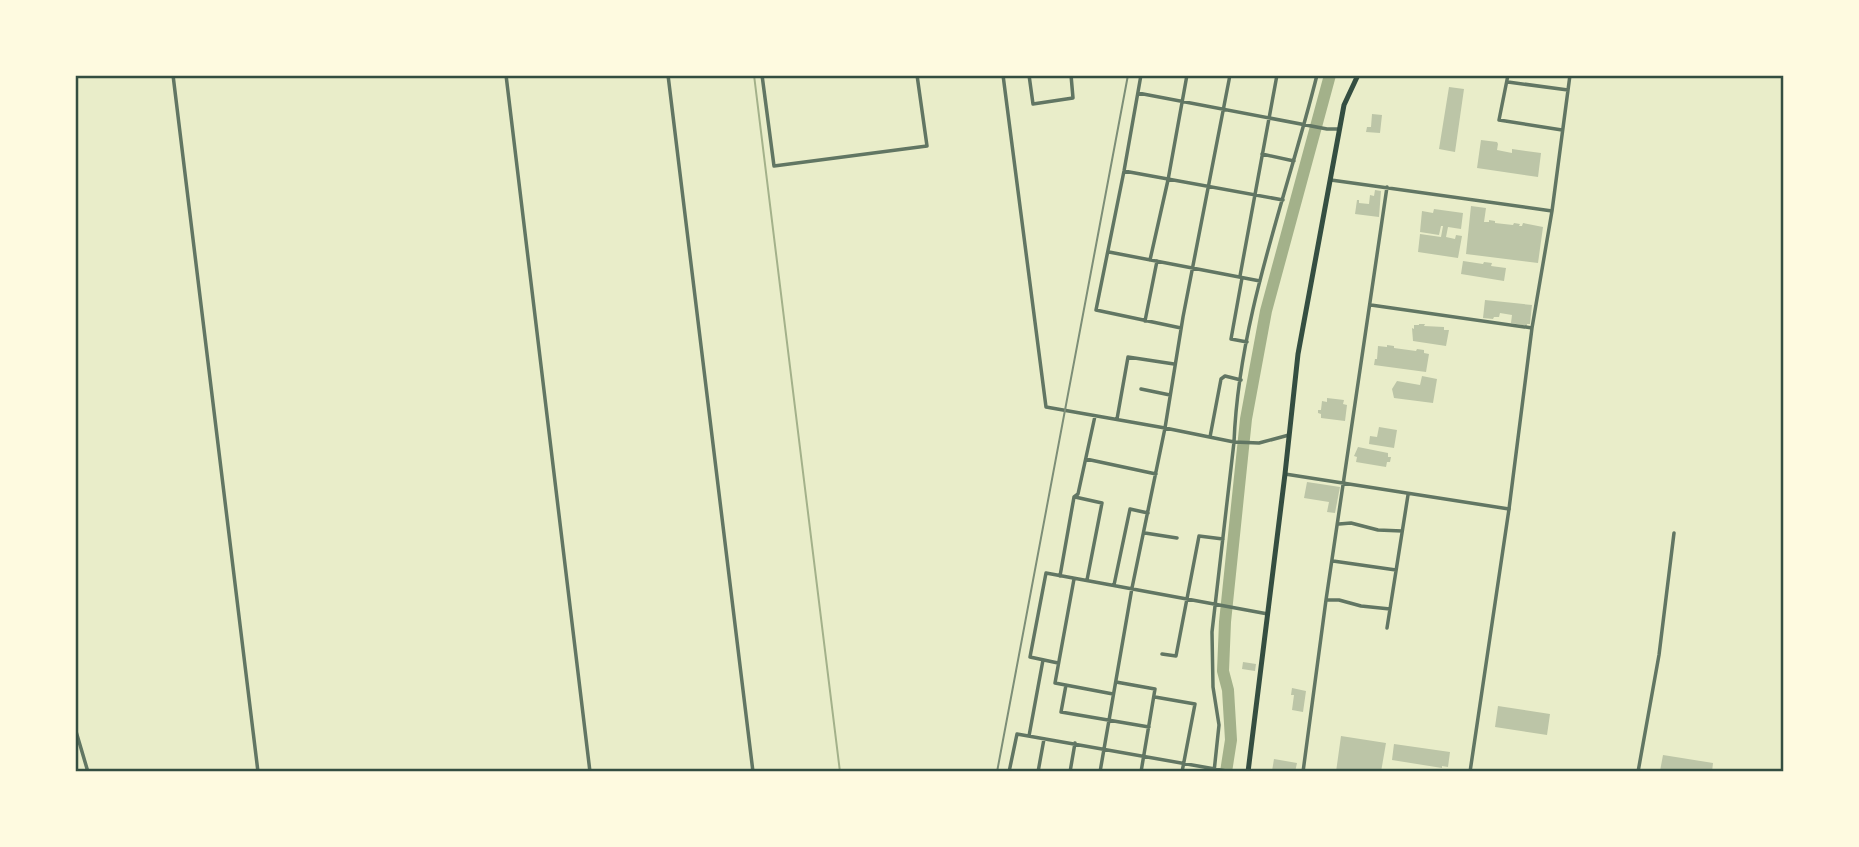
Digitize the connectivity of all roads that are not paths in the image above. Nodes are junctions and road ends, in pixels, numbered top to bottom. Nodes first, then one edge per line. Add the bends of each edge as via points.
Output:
1 (173, 75) edge
2 (506, 75) edge
3 (668, 75) edge
4 (762, 75) edge
5 (917, 75) edge
6 (1003, 75) edge
7 (1029, 75) edge
8 (1071, 75) edge
9 (1141, 75) edge
10 (1187, 75) edge
11 (1230, 75) edge
12 (1277, 75) edge
13 (1317, 75) edge
14 (1358, 75) edge
15 (1508, 75) edge
16 (1570, 75) edge
17 (1507, 82) junction
18 (1568, 90) junction
19 (1138, 93) junction
20 (1182, 101) junction
21 (1223, 109) junction
22 (1268, 118) junction
23 (1305, 125) junction
24 (1339, 129) junction
25 (1562, 130) junction
26 (1262, 154) junction
27 (1294, 161) junction
28 (1124, 171) junction
29 (1168, 180) junction
30 (1331, 180) junction
31 (1208, 187) junction
32 (1387, 187) junction
33 (1255, 196) junction
34 (1283, 200) junction
35 (1552, 211) junction
36 (1109, 252) junction
37 (1150, 260) junction
38 (1157, 261) junction
39 (1193, 268) junction
40 (1241, 277) junction
41 (1260, 281) junction
42 (1371, 305) junction
43 (1145, 321) junction
44 (1181, 328) junction
45 (1532, 328) junction
46 (1247, 342) junction
47 (1174, 365) junction
48 (1241, 380) junction
49 (1141, 389) dead end
50 (1170, 396) junction
51 (1095, 416) junction
52 (1117, 419) junction
53 (1165, 428) junction
54 (1289, 435) junction
55 (1210, 437) junction
56 (1234, 442) junction
57 (1085, 459) junction
58 (1156, 474) junction
59 (1285, 474) junction
60 (1344, 484) junction
61 (1408, 495) junction
62 (1074, 497) junction
63 (1509, 509) junction
64 (1148, 513) junction
65 (1338, 524) junction
66 (1402, 531) junction
67 (1144, 533) junction
68 (1674, 533) dead end
69 (1177, 538) dead end
70 (1223, 539) junction
71 (1332, 561) junction
72 (1396, 570) junction
73 (1060, 576) junction
74 (1074, 578) junction
75 (1087, 580) junction
76 (1115, 585) junction
77 (1132, 588) junction
78 (1187, 598) junction
79 (1326, 600) junction
80 (1216, 603) junction
81 (1390, 609) junction
82 (1268, 614) junction
83 (1387, 628) dead end
84 (1163, 654) dead end
85 (1043, 660) junction
86 (1058, 663) junction
87 (1115, 682) junction
88 (1066, 685) junction
89 (1113, 694) junction
90 (1154, 697) junction
91 (1108, 719) junction
92 (1149, 727) junction
93 (75, 728) edge
94 (1029, 736) junction
95 (1044, 739) junction
96 (1076, 743) junction
97 (1103, 749) junction
98 (1143, 757) junction
99 (1183, 764) junction
100 (1214, 771) edge
101 (88, 772) edge
102 (258, 772) edge
103 (590, 772) edge
104 (753, 772) edge
105 (1009, 772) edge
106 (1038, 772) edge
107 (1070, 772) edge
108 (1100, 772) edge
109 (1141, 772) edge
110 (1182, 772) edge
111 (1232, 772) edge
112 (1248, 772) edge
113 (1303, 772) edge
114 (1470, 772) edge
115 (1636, 772) edge

1 - 102 street
2 - 103 street
3 - 104 street
4 - 5 street via 774,166 927,146
6 - 51 street via 1046,407
7 - 8 street via 1033,104 1073,98
9 - 19 street
10 - 20 street
11 - 21 street
12 - 22 street
13 - 23 street
14 - 24 main road
15 - 17 street
16 - 18 street
17 - 18 street
17 - 25 street via 1499,120
18 - 25 street
19 - 20 street
19 - 28 street
20 - 21 street
20 - 29 street
21 - 22 street
21 - 31 street
22 - 23 street
22 - 26 street
23 - 24 street
23 - 27 street
24 - 30 main road
25 - 35 street
26 - 27 street
26 - 33 street
27 - 34 street
28 - 29 street
28 - 36 street
29 - 31 street
29 - 37 street
30 - 32 street
30 - 54 main road via 1298,354
31 - 33 street
31 - 39 street
32 - 35 street
32 - 42 street
33 - 34 street
33 - 40 street
34 - 41 street
35 - 45 street
36 - 37 street
36 - 43 street via 1096,310
37 - 38 street
38 - 39 street
38 - 43 street
39 - 40 street
39 - 44 street
40 - 41 street
40 - 46 street via 1231,339
41 - 46 street
42 - 45 street
42 - 60 street
43 - 44 street
44 - 47 street
45 - 63 street
46 - 48 street
47 - 50 street
47 - 52 street via 1128,357
48 - 55 street via 1221,379
48 - 56 street
49 - 50 street
50 - 53 street
51 - 52 street
51 - 57 street
52 - 53 street
53 - 55 street
53 - 58 street
54 - 56 street via 1259,443
54 - 59 main road
55 - 56 street
56 - 70 street
57 - 58 street
57 - 62 street
58 - 64 street
59 - 60 street
59 - 82 main road
60 - 61 street
60 - 65 street
61 - 63 street
61 - 66 street
62 - 73 street
62 - 75 street via 1102,503
63 - 114 street
64 - 67 street
64 - 76 street via 1130,509
65 - 66 street
65 - 71 street
66 - 72 street
67 - 69 street
67 - 77 street
68 - 115 street via 1659,655
70 - 78 street via 1199,536
70 - 80 street
71 - 72 street
71 - 79 street
72 - 81 street
73 - 74 street
73 - 85 street via 1046,573 1030,657
74 - 75 street
74 - 86 street
75 - 76 street
76 - 77 street
77 - 78 street
77 - 87 street
78 - 80 street
78 - 84 street via 1176,656
79 - 81 street
79 - 113 street
80 - 82 street
80 - 100 street via 1211,661 1219,725
81 - 83 street
82 - 112 main road
85 - 86 street
85 - 94 street
86 - 88 street via 1055,683
87 - 89 street
87 - 90 street via 1155,689
88 - 89 street
88 - 91 street via 1061,712
89 - 91 street
90 - 92 street
90 - 99 street via 1195,704
91 - 92 street
91 - 97 street
92 - 98 street
93 - 101 street
94 - 95 street
94 - 105 street via 1017,734
95 - 96 street
95 - 106 street
96 - 97 street
96 - 107 street
97 - 98 street
97 - 108 street
98 - 99 street
98 - 109 street
99 - 100 street
99 - 110 street
100 - 111 street

